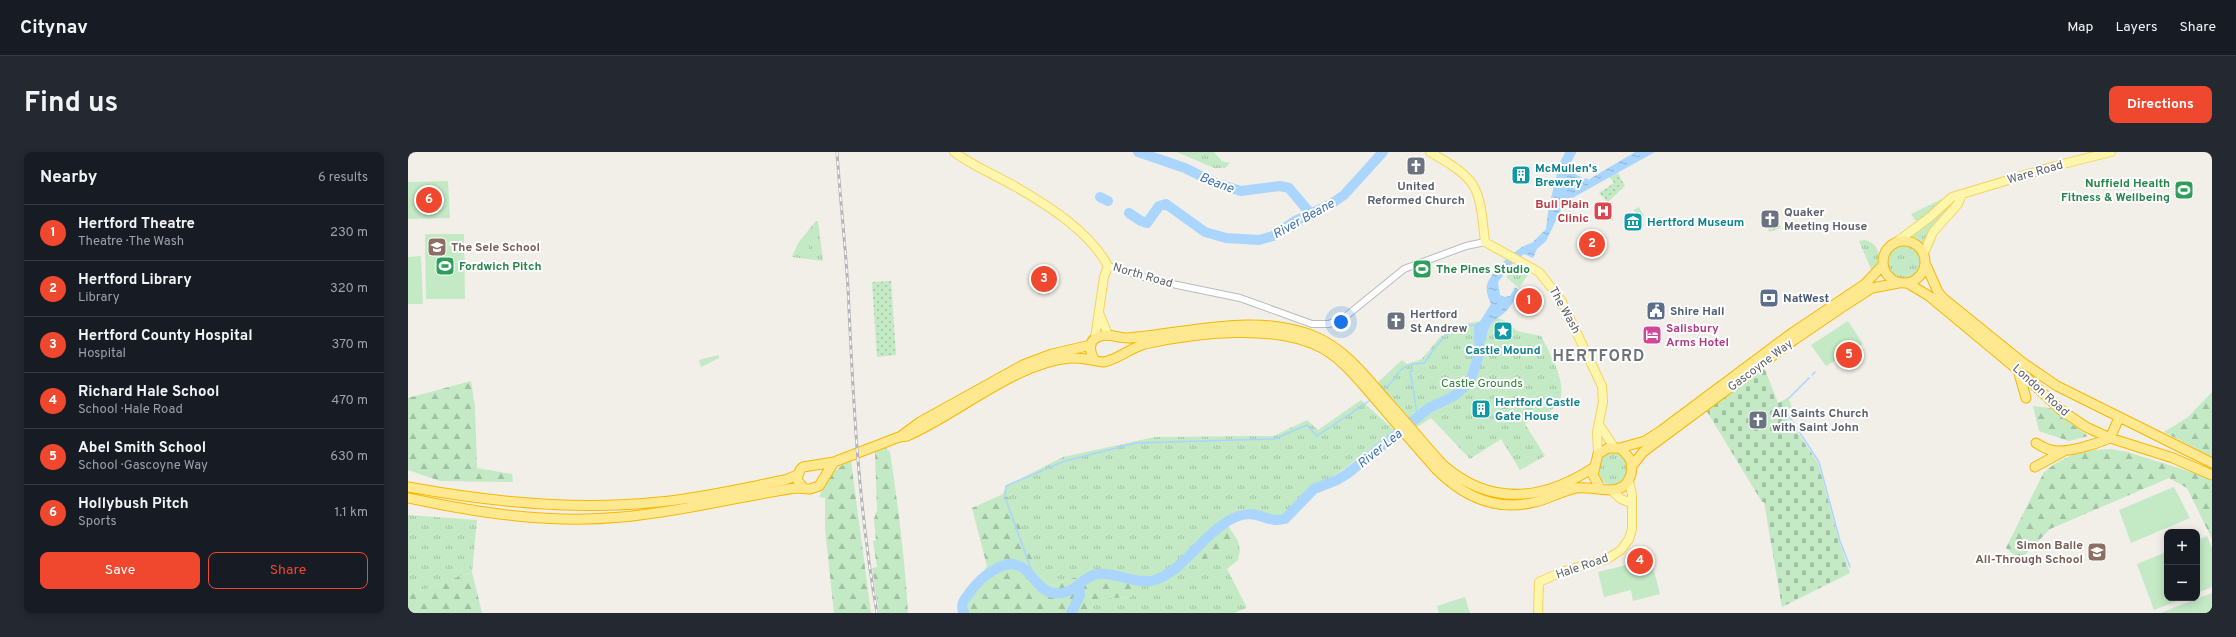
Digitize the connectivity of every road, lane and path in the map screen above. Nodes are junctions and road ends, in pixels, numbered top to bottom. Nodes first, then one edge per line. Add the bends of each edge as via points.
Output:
1 (954, 152) edge
2 (1430, 152) edge
3 (2111, 152) edge
4 (1961, 196) junction
5 (1898, 241) junction
6 (1485, 242) junction
7 (1924, 253) junction
8 (1883, 265) junction
9 (1926, 265) junction
10 (1108, 266) junction
11 (1899, 283) junction
12 (1909, 284) junction
13 (1100, 315) junction
14 (1112, 336) junction
15 (1093, 341) junction
16 (1115, 358) junction
17 (1094, 359) junction
18 (2018, 370) junction
19 (2026, 398) dead end
20 (2119, 418) junction
21 (1398, 419) junction
22 (1600, 426) junction
23 (1407, 430) junction
24 (899, 437) junction
25 (2110, 438) junction
26 (2036, 443) dead end
27 (1617, 447) junction
28 (2064, 451) junction
29 (1598, 454) junction
30 (834, 462) junction
31 (2212, 463) edge
32 (814, 466) junction
33 (1632, 466) junction
34 (2035, 467) dead end
35 (1593, 468) junction
36 (2212, 475) edge
37 (797, 476) junction
38 (822, 479) junction
39 (1629, 481) junction
40 (408, 487) edge
41 (803, 488) junction
42 (1600, 488) junction
43 (1612, 491) junction
44 (408, 498) edge
45 (1631, 503) junction
46 (1538, 613) edge

1 - 10 main road, North Road via 1017,188 1062,218 1095,246
2 - 6 main road via 1466,176 1475,187 1479,196
3 - 4 main road, Ware Road via 2017,177
4 - 5 main road, Ware Road via 1952,197 1930,218
4 - 7 main road via 1958,204 1933,232
5 - 7 highway via 1912,242
5 - 8 highway via 1886,251
6 - 10 street, North Road via 1466,246 1404,269 1341,320 1317,324 1240,298 1153,280
6 - 22 main road, The Wash via 1535,269 1544,276 1561,300 1602,386
7 - 9 highway
8 - 11 highway via 1885,273
8 - 27 highway, Gascoyne Way via 1865,284 1792,333 1662,430 1645,441
9 - 12 highway via 1920,277
9 - 20 highway, London Road via 1943,298 2012,355 2057,386
10 - 13 main road via 1104,277
11 - 12 highway
11 - 33 highway, Gascoyne Way via 1872,288 1822,321 1643,452
12 - 18 highway, London Road via 1929,296
13 - 14 main road
13 - 15 main road
14 - 15 highway
14 - 16 highway via 1118,348
14 - 21 highway via 1224,326 1272,327 1307,334 1327,342 1347,357
15 - 17 highway via 1090,351
15 - 24 highway via 1023,365 920,422
16 - 17 highway via 1104,362
16 - 21 highway via 1144,344 1196,336 1239,334 1293,337 1322,348 1341,362
17 - 24 highway via 1068,358 1022,373 918,432
18 - 19 highway
18 - 25 highway, London Road via 2061,410 2086,427
20 - 25 highway
20 - 31 highway, London Road
21 - 23 highway
22 - 27 main road
22 - 29 main road, The Wash
23 - 35 highway via 1453,474 1476,488 1494,493 1516,495 1541,490
23 - 42 highway via 1448,481 1463,492 1485,502 1522,505 1572,489
24 - 30 highway
25 - 28 highway
25 - 36 highway, London Road via 2173,458
26 - 28 highway via 2050,450
27 - 29 highway
27 - 33 highway via 1628,455
28 - 34 highway
29 - 35 highway
30 - 32 highway
30 - 38 highway
32 - 37 highway via 803,467
32 - 38 highway
33 - 39 highway
35 - 42 highway via 1594,480
37 - 40 highway via 681,499 622,504 564,505 522,502 460,496
37 - 41 highway via 798,483
38 - 41 highway via 816,488
39 - 43 highway via 1620,489
39 - 45 main road, Hale Road
41 - 44 highway via 659,513 583,519 487,513
42 - 43 highway
43 - 45 main road
45 - 46 main road, Hale Road via 1632,529 1621,550 1607,559 1539,582

